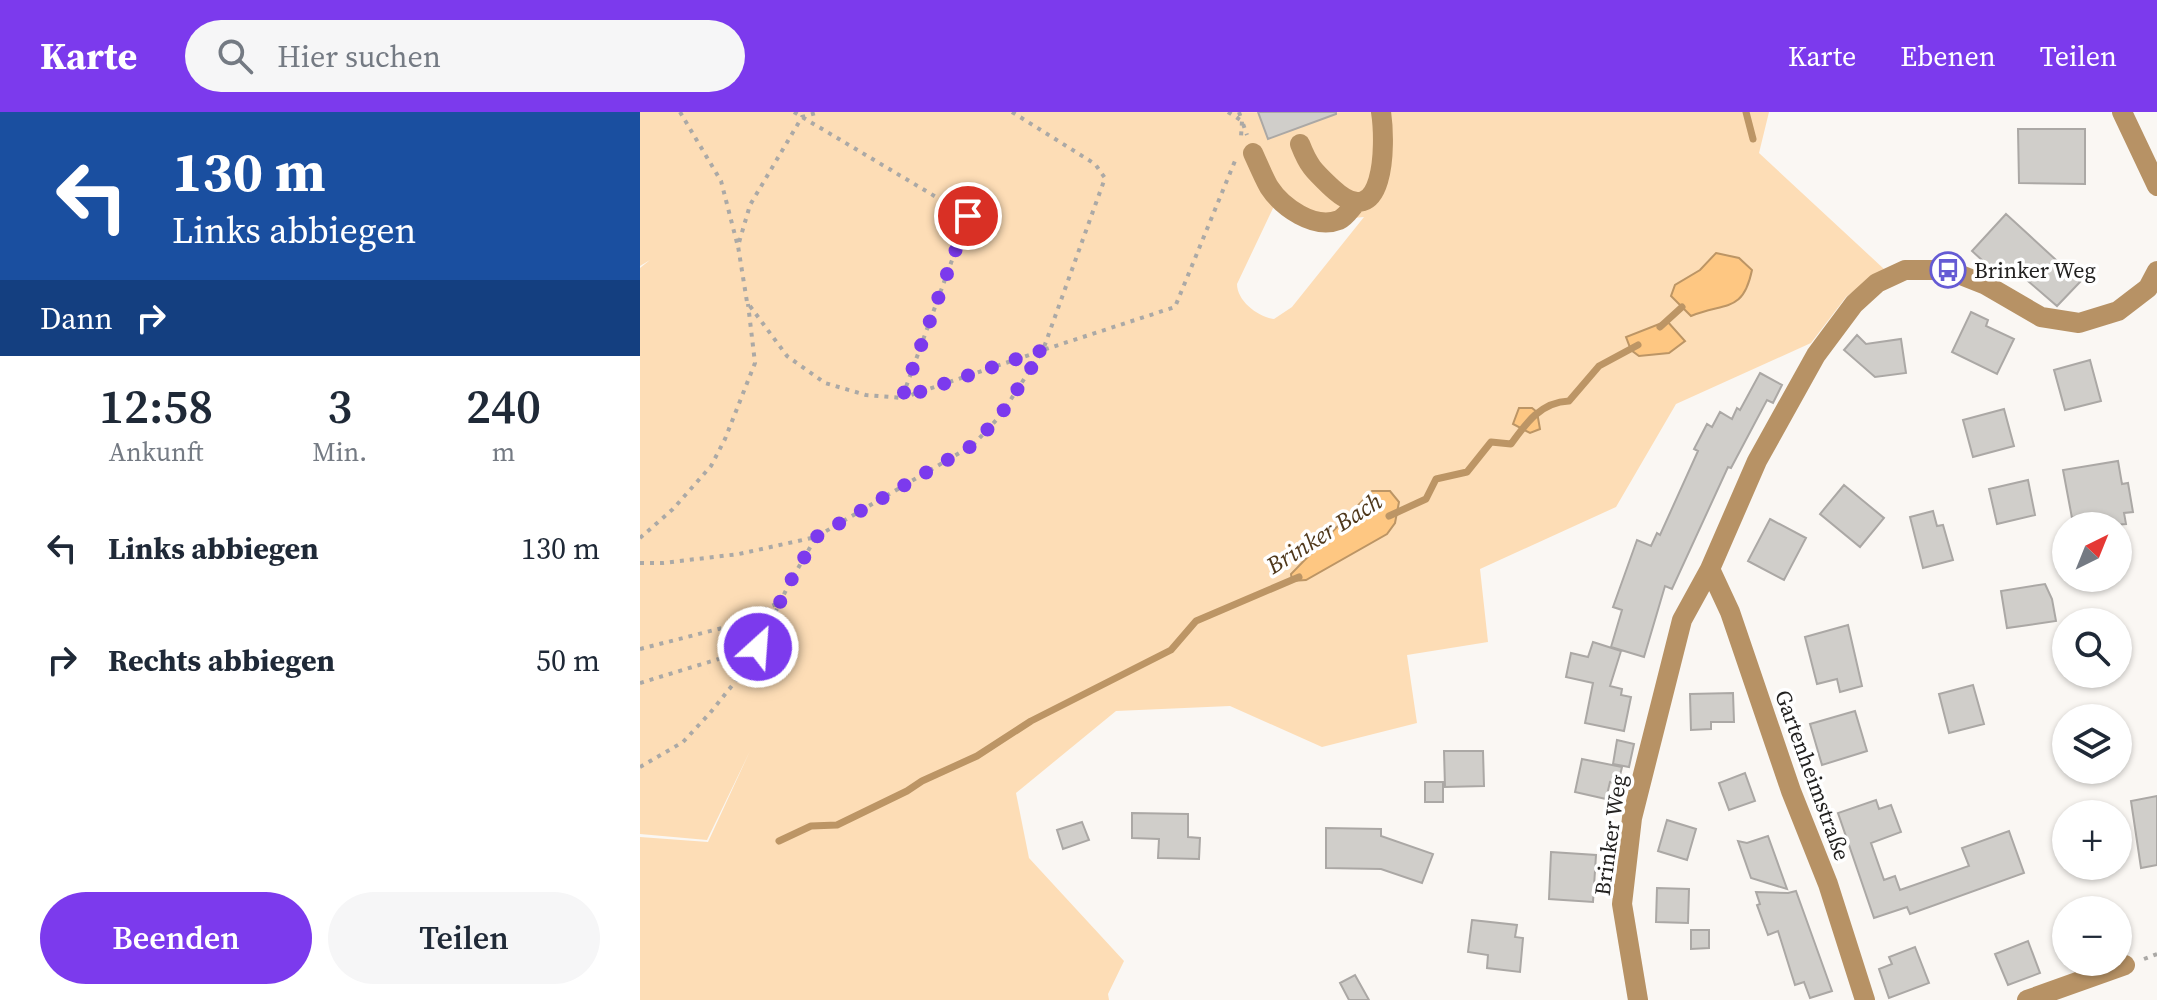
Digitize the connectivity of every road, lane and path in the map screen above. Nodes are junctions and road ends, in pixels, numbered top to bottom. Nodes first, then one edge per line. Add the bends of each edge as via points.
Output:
1 (680, 112) edge
2 (794, 112) edge
3 (819, 112) edge
4 (1012, 112) edge
5 (1228, 112) edge
6 (1239, 112) edge
7 (1381, 112) edge
8 (2122, 112) edge
9 (802, 117) junction
10 (1242, 121) junction
11 (1300, 144) dead end
12 (1253, 153) joint
13 (2157, 186) edge
14 (1357, 202) junction
15 (738, 246) junction
16 (2157, 271) edge
17 (747, 302) junction
18 (1043, 350) junction
19 (902, 398) junction
20 (816, 537) junction
21 (640, 538) edge
22 (640, 563) edge
23 (1710, 569) junction
24 (780, 602) junction
25 (758, 647) junction
26 (640, 649) edge
27 (640, 683) edge
28 (640, 767) edge
29 (2094, 976) edge
30 (1638, 1000) edge
31 (1865, 1000) edge
32 (2027, 1000) edge

1 - 15 path via 721,181
2 - 9 path
3 - 9 path
4 - 18 path via 1095,164 1105,178
5 - 10 path
6 - 10 path
7 - 14 street via 1380,178 1366,199
8 - 13 street
9 - 15 path via 750,205
9 - 19 path via 968,216
10 - 12 path
10 - 18 path via 1241,147 1175,307
11 - 14 street via 1309,167 1346,200
12 - 14 street via 1269,187 1296,213 1329,222 1342,219
15 - 17 path
16 - 23 street, Brinker Weg via 2148,288 2118,311 2079,323 2041,317 1948,270 1905,270 1877,283 1816,355 1757,461
17 - 19 path via 787,356 825,383
17 - 21 path via 755,363 725,439 702,477
18 - 19 path
18 - 20 path via 1000,416 973,445
20 - 22 path via 739,554
20 - 24 path
23 - 30 street, Brinker Weg via 1682,620 1632,818 1622,904
23 - 31 street, Gartenheimstraße via 1828,884
24 - 25 path
24 - 26 path via 730,626
25 - 27 path
25 - 28 path via 683,742
29 - 32 street

